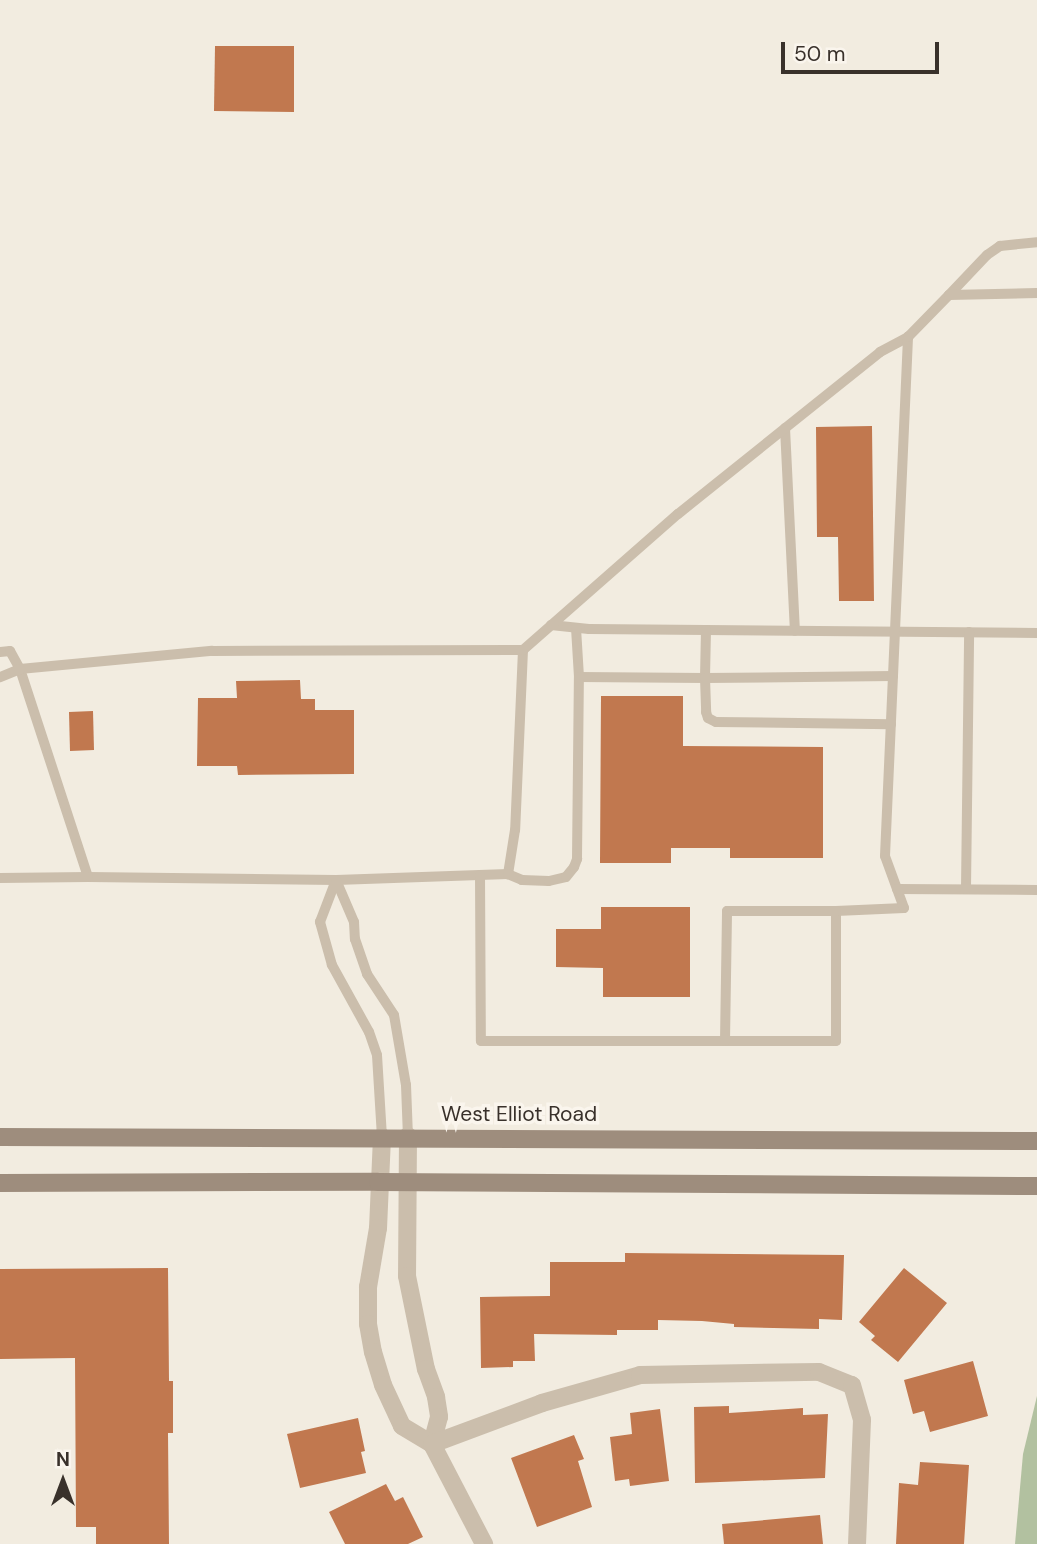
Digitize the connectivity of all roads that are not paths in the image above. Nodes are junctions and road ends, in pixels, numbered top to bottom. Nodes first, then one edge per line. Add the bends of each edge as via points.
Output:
1 (1037, 242) edge
2 (1037, 293) edge
3 (949, 295) junction
4 (908, 337) junction
5 (785, 428) junction
6 (551, 625) junction
7 (576, 628) junction
8 (706, 630) junction
9 (795, 631) junction
10 (895, 632) junction
11 (969, 632) junction
12 (1037, 633) edge
13 (523, 650) junction
14 (0, 652) edge
15 (20, 669) junction
16 (893, 676) junction
17 (0, 677) edge
18 (579, 677) junction
19 (705, 678) junction
20 (891, 724) junction
21 (508, 874) junction
22 (480, 875) junction
23 (88, 877) junction
24 (0, 878) edge
25 (336, 880) junction
26 (897, 889) junction
27 (966, 889) junction
28 (1037, 890) edge
29 (836, 911) junction
30 (725, 1041) junction
31 (408, 1136) junction
32 (0, 1137) edge
33 (382, 1137) junction
34 (1037, 1141) edge
35 (378, 1182) junction
36 (406, 1182) junction
37 (0, 1183) edge
38 (1037, 1186) edge
39 (432, 1444) junction
40 (484, 1544) edge
41 (857, 1544) edge

1 - 3 lane via 1000,246
2 - 3 lane
3 - 4 lane
4 - 5 lane via 880,352
4 - 10 lane
5 - 6 lane
5 - 9 lane
6 - 7 lane
6 - 13 lane
7 - 8 lane
7 - 18 lane
8 - 9 lane
8 - 19 lane
9 - 10 lane
10 - 11 lane
10 - 16 lane
11 - 12 lane
11 - 27 lane
13 - 15 lane via 212,651
13 - 21 lane via 515,830
14 - 15 lane via 10,651
15 - 17 lane
15 - 23 lane
16 - 19 lane
16 - 20 lane
18 - 19 lane
18 - 21 lane via 577,859 566,877 549,881 522,880
19 - 20 lane via 706,712 716,722
20 - 26 lane via 885,856
21 - 22 lane
22 - 25 lane
22 - 30 lane via 481,1041
23 - 24 lane
23 - 25 lane
25 - 31 lane via 354,922 367,974 394,1014
25 - 33 lane via 320,922 332,965 377,1055
26 - 27 lane
26 - 29 lane via 904,908
27 - 28 lane
29 - 30 lane via 727,911
29 - 30 lane via 836,1041
31 - 33 main road, West Elliot Road
31 - 34 main road, West Elliot Road
31 - 36 street
32 - 33 main road, West Elliot Road
33 - 35 street
35 - 36 main road
35 - 37 main road
35 - 39 street via 378,1228 368,1287 373,1352 402,1426
36 - 38 main road
36 - 39 street via 411,1309 439,1417
39 - 40 street
39 - 41 street via 542,1403 640,1375 819,1373 852,1385 862,1420

